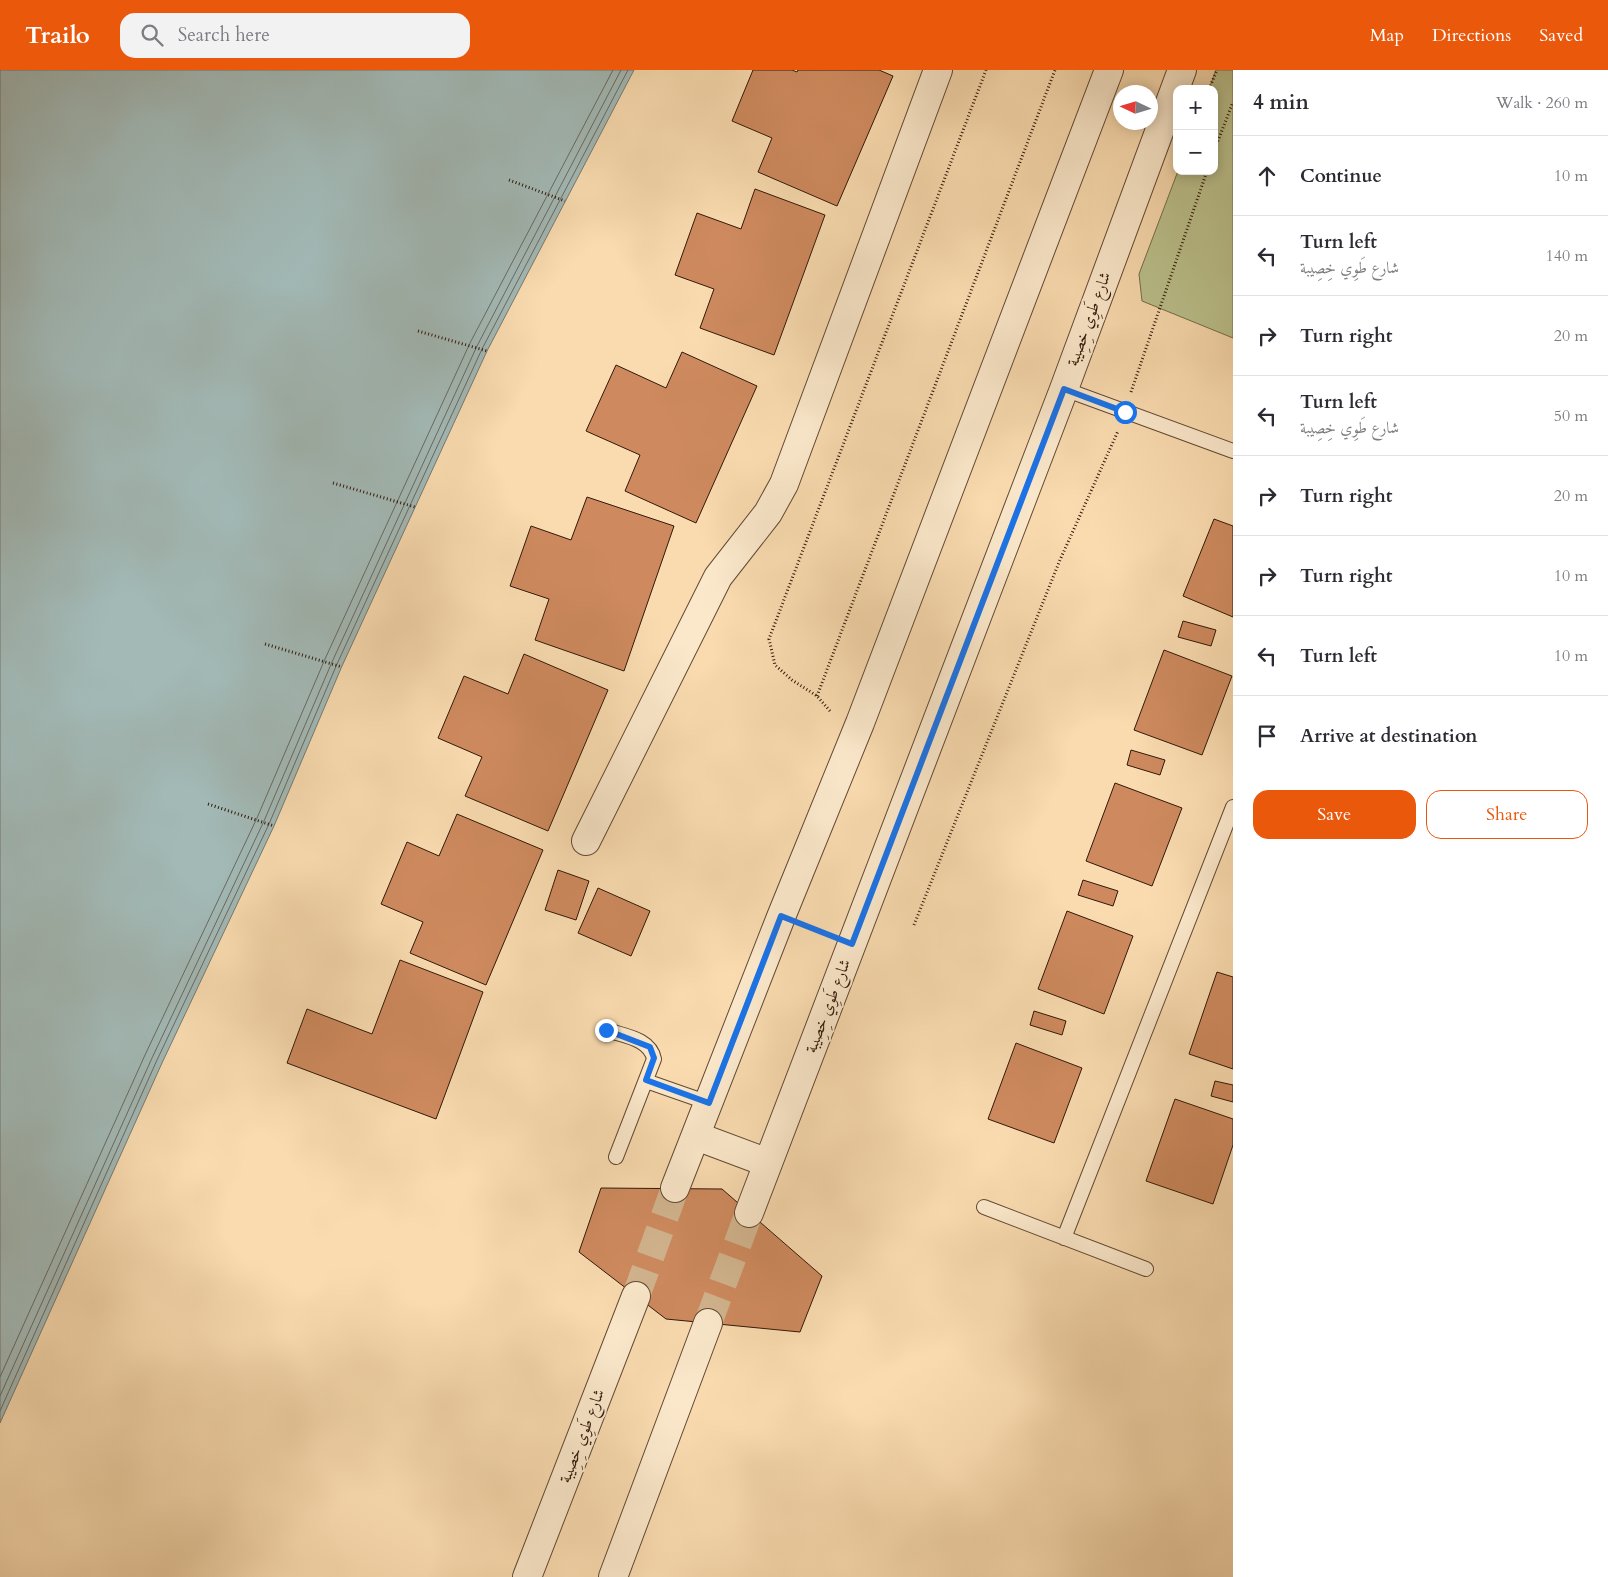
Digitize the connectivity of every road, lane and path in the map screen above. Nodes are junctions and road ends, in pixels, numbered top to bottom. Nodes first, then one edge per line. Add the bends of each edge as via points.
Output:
1 (938, 70) edge
2 (986, 70) edge
3 (1055, 70) edge
4 (1109, 70) edge
5 (1182, 70) edge
6 (1217, 70) edge
7 (1211, 85) edge
8 (1233, 102) edge
9 (1218, 141) edge
10 (1206, 175) edge
11 (509, 180) dead end
12 (565, 201) dead end
13 (418, 331) dead end
14 (487, 351) dead end
15 (1064, 389) junction
16 (1131, 392) dead end
17 (1120, 428) dead end
18 (1233, 451) edge
19 (333, 483) dead end
20 (415, 507) dead end
21 (265, 644) dead end
22 (342, 666) dead end
23 (817, 696) junction
24 (830, 711) dead end
25 (208, 804) dead end
26 (1233, 807) edge
27 (274, 826) dead end
28 (586, 841) dead end
29 (781, 916) junction
30 (914, 925) dead end
31 (852, 944) junction
32 (606, 1030) dead end
33 (646, 1080) junction
34 (709, 1103) junction
35 (696, 1136) junction
36 (616, 1157) dead end
37 (768, 1163) junction
38 (676, 1188) tunnel mouth
39 (984, 1207) dead end
40 (749, 1213) tunnel mouth
41 (1064, 1238) junction
42 (1146, 1269) dead end
43 (636, 1296) tunnel mouth
44 (708, 1323) tunnel mouth
45 (527, 1577) edge
46 (613, 1577) edge

1 - 28 street via 784,484 768,513 718,577
2 - 23 path via 769,638 775,665
3 - 23 path
4 - 29 street via 864,714
5 - 15 street, شارع طَوِي خِصِيبة
6 - 7 path
8 - 9 path
10 - 16 path
11 - 12 path
13 - 14 path
15 - 18 lane
15 - 31 street, شارع طَوِي خِصِيبة
17 - 30 path via 1060,560
19 - 20 path
21 - 22 path
23 - 24 path
25 - 27 path
26 - 41 lane
29 - 31 path
29 - 34 street
31 - 37 street, شارع طَوِي خِصِيبة
32 - 33 lane via 650,1047 654,1058
33 - 34 lane
33 - 36 lane
34 - 35 street
35 - 37 street
35 - 38 street
37 - 40 street, شارع طَوِي خِصِيبة
39 - 41 lane
41 - 42 lane
43 - 45 street, شارع طَوِي خِصِيبة
44 - 46 street

